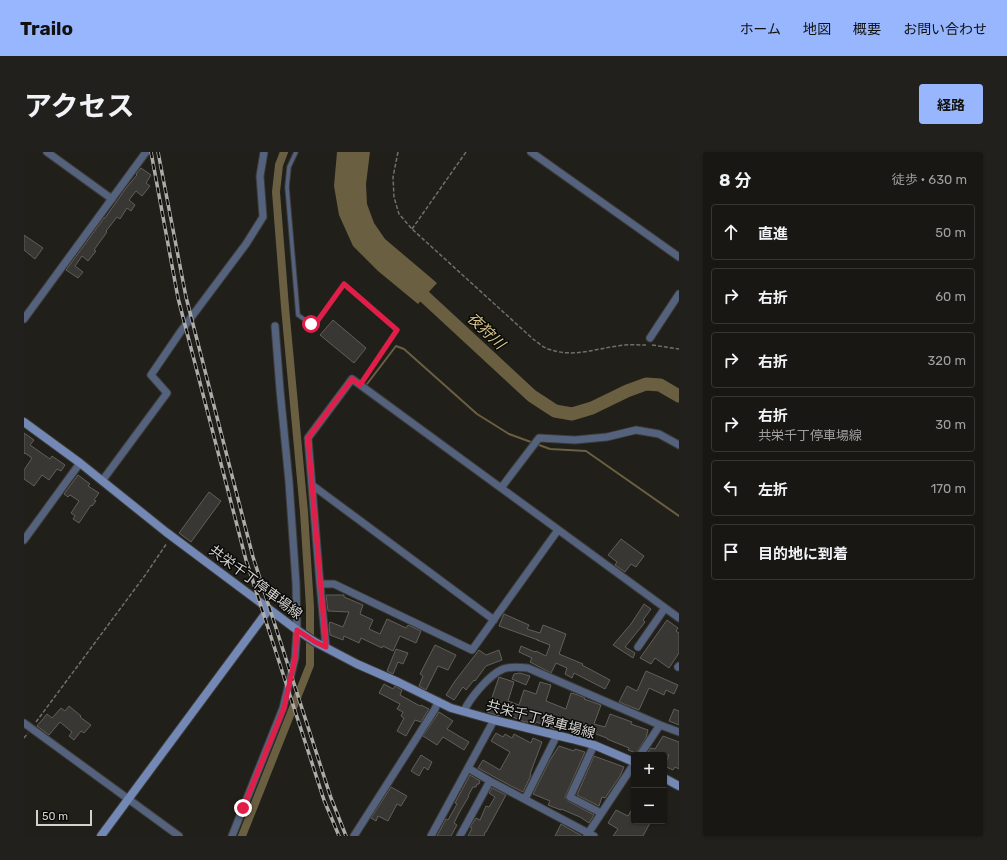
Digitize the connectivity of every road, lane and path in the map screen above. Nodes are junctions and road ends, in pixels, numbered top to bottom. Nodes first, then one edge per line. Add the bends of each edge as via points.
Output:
1 (47, 152) edge
2 (146, 152) edge
3 (264, 152) edge
4 (296, 152) edge
5 (398, 152) edge
6 (466, 152) edge
7 (532, 152) edge
8 (112, 199) junction
9 (412, 229) junction
10 (679, 257) edge
11 (679, 294) edge
12 (24, 319) edge
13 (274, 326) dead end
14 (650, 338) dead end
15 (679, 349) edge
16 (360, 385) junction
17 (24, 422) edge
18 (679, 445) edge
19 (80, 463) junction
20 (102, 481) junction
21 (312, 485) junction
22 (501, 488) junction
23 (558, 530) junction
24 (172, 536) junction
25 (24, 540) edge
26 (320, 584) junction
27 (269, 608) junction
28 (665, 608) junction
29 (679, 618) edge
30 (494, 620) junction
31 (297, 630) junction
32 (326, 647) junction
33 (638, 647) dead end
34 (438, 701) junction
35 (464, 711) junction
36 (494, 720) junction
37 (24, 722) edge
38 (660, 725) junction
39 (31, 728) junction
40 (679, 732) edge
41 (557, 735) junction
42 (594, 745) junction
43 (642, 752) edge
44 (631, 762) edge
45 (468, 768) junction
46 (631, 768) edge
47 (667, 780) edge
48 (490, 781) junction
49 (679, 786) edge
50 (129, 799) junction
51 (525, 799) junction
52 (601, 813) junction
53 (590, 835) edge
54 (101, 836) edge
55 (179, 836) edge
56 (232, 836) edge
57 (354, 836) edge
58 (431, 836) edge
59 (460, 836) edge

1 - 8 street
2 - 8 street
3 - 20 street via 260,176 263,217 151,376 167,393
4 - 16 lane via 289,167 287,187 298,315 311,324 316,323 344,284 397,330
5 - 9 path via 394,197 399,214
6 - 9 path
7 - 10 street
8 - 12 street
9 - 15 path via 532,339 547,348 575,354 619,345
11 - 14 street
13 - 31 street via 290,489
16 - 21 street via 352,379 308,438
16 - 22 street
17 - 19 main road, 共栄千丁停車場線
18 - 22 street via 660,434 636,430 607,437 575,440 539,438
19 - 20 main road, 共栄千丁停車場線
19 - 25 street
20 - 24 main road, 共栄千丁停車場線
21 - 26 street
21 - 30 street
22 - 23 street
23 - 28 street
23 - 30 street
24 - 27 main road, 共栄千丁停車場線
24 - 39 path
26 - 30 street via 334,584 472,650
26 - 32 street
27 - 31 main road, 共栄千丁停車場線
27 - 50 main road
28 - 29 street
28 - 33 street
31 - 32 main road, 共栄千丁停車場線
31 - 56 street via 295,658 284,708
32 - 34 main road, 共栄千丁停車場線
34 - 35 main road, 共栄千丁停車場線
34 - 57 street
35 - 36 main road, 共栄千丁停車場線
35 - 38 street via 481,686 493,675 516,666 528,668
36 - 41 main road, 共栄千丁停車場線
36 - 45 street
37 - 39 street
38 - 40 street
38 - 43 street
39 - 50 street
41 - 42 main road, 共栄千丁停車場線
41 - 51 street
42 - 44 main road, 共栄千丁停車場線
42 - 52 street via 570,797
45 - 48 street
45 - 58 street
46 - 52 street
47 - 49 main road
48 - 51 street
48 - 59 street
50 - 54 main road
50 - 55 street
51 - 53 street
52 - 53 street

